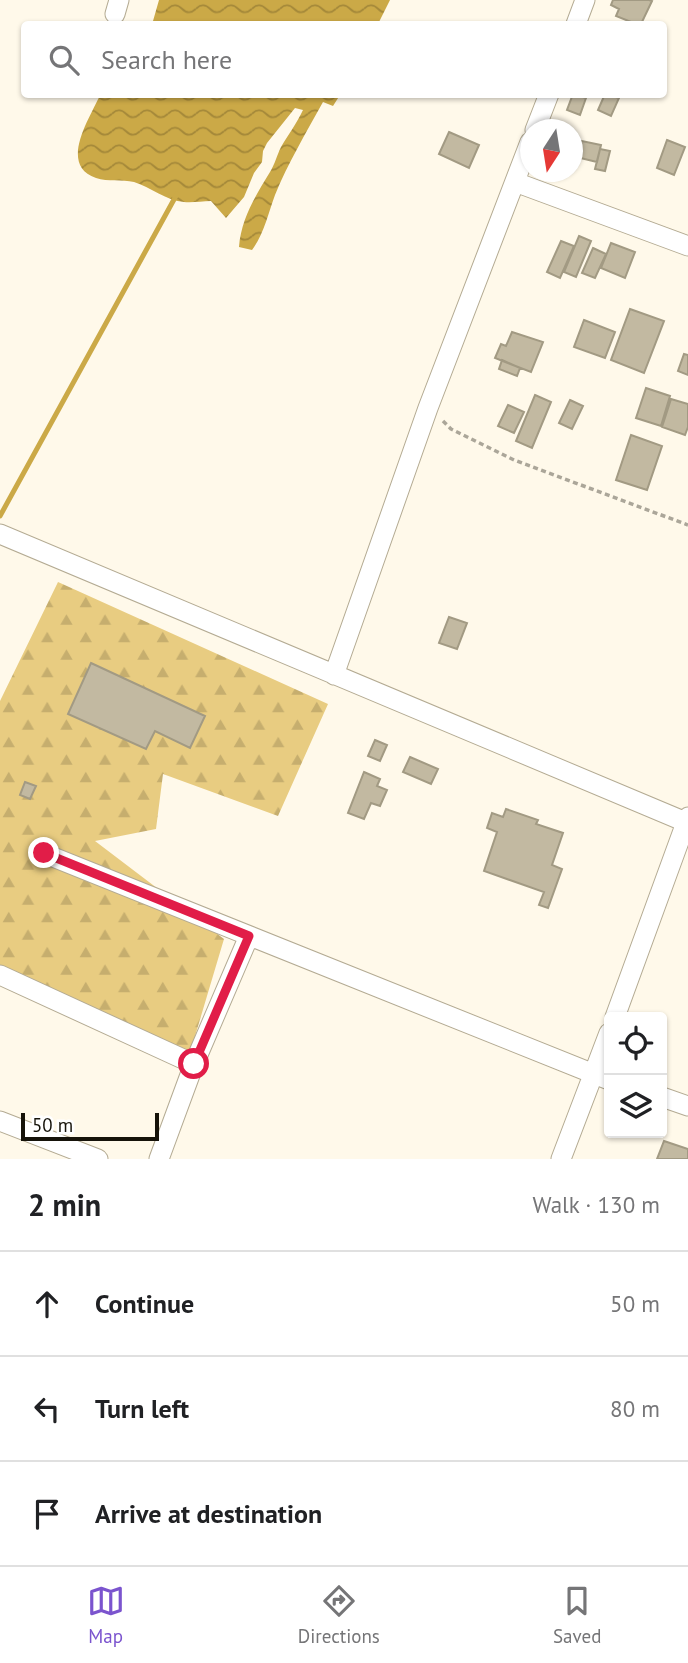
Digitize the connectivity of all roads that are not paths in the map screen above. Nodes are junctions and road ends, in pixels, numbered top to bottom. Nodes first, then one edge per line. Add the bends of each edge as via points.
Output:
1 (585, 0) edge
2 (577, 21) edge
3 (547, 98) edge
4 (539, 119) edge
5 (520, 169) edge
6 (515, 182) junction
7 (688, 246) edge
8 (0, 534) edge
9 (334, 675) junction
10 (687, 821) edge
11 (44, 853) dead end
12 (249, 936) junction
13 (0, 975) edge
14 (617, 1012) edge
15 (194, 1064) junction
16 (602, 1077) edge
17 (667, 1099) edge
18 (688, 1106) edge
19 (0, 1121) edge
20 (98, 1159) edge
21 (159, 1159) edge
22 (561, 1159) edge

1 - 2 street
3 - 4 street
5 - 6 street
6 - 7 street
6 - 9 street via 428,408
8 - 9 street
9 - 10 street
10 - 14 street
11 - 12 street
12 - 15 street
12 - 16 street
13 - 15 street
15 - 21 street
16 - 22 street
17 - 18 street
19 - 20 street

